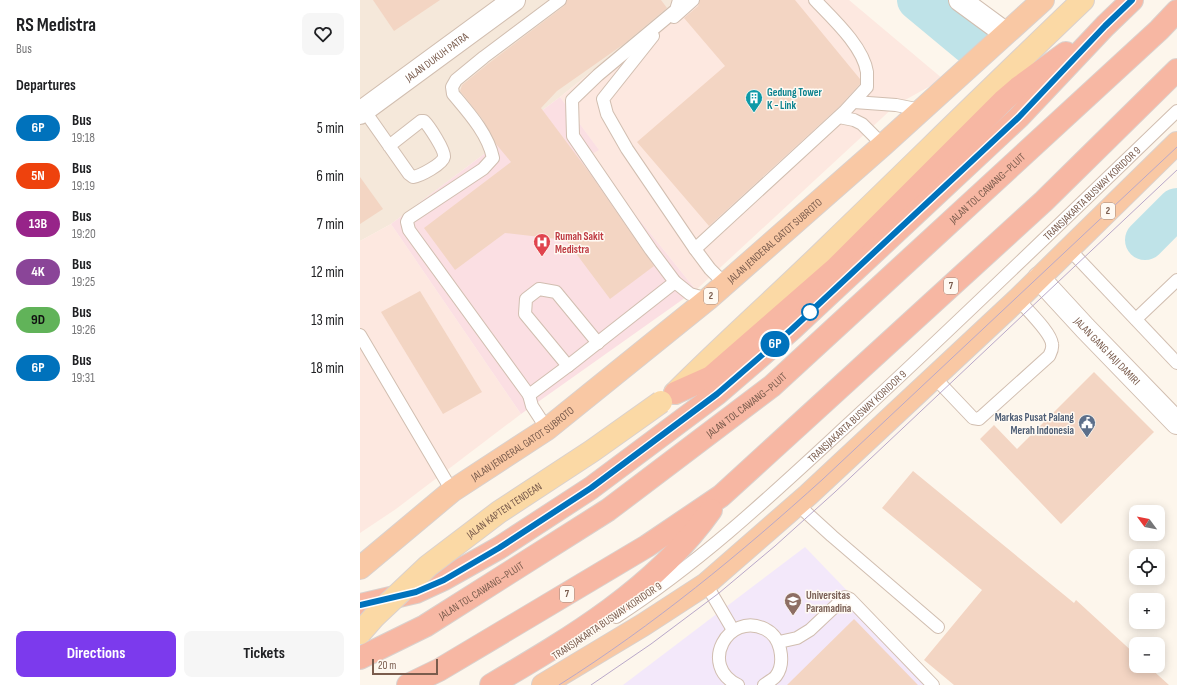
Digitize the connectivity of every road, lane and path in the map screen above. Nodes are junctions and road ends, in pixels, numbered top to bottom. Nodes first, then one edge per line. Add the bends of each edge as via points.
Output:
1 (514, 0) edge
2 (560, 0) edge
3 (679, 0) edge
4 (693, 0) edge
5 (815, 0) edge
6 (960, 0) edge
7 (1044, 0) edge
8 (1083, 0) edge
9 (1132, 0) edge
10 (1177, 11) edge
11 (1105, 26) junction
12 (1005, 33) junction
13 (1177, 70) edge
14 (854, 102) junction
15 (921, 110) junction
16 (1177, 111) edge
17 (362, 112) edge
18 (839, 117) junction
19 (1177, 143) edge
20 (883, 145) junction
21 (388, 146) junction
22 (695, 249) junction
23 (1069, 249) junction
24 (1039, 278) junction
25 (1177, 280) edge
26 (675, 282) junction
27 (725, 284) junction
28 (708, 299) junction
29 (1018, 299) junction
30 (1136, 319) junction
31 (360, 335) edge
32 (598, 343) junction
33 (1177, 363) edge
34 (568, 366) junction
35 (934, 377) junction
36 (529, 395) junction
37 (668, 398) junction
38 (1177, 423) edge
39 (547, 429) junction
40 (452, 491) junction
41 (721, 496) junction
42 (797, 504) junction
43 (360, 568) edge
44 (706, 584) junction
45 (360, 605) edge
46 (938, 627) dead end
47 (733, 630) junction
48 (360, 633) edge
49 (779, 642) junction
50 (360, 658) edge
51 (730, 684) edge
52 (408, 685) edge
53 (491, 685) edge
54 (508, 685) edge
55 (543, 685) edge
56 (764, 685) edge
57 (933, 685) edge

1 - 17 street, JALAN DUKUH PATRA
2 - 36 lane via 456,80 452,87 453,94 486,138 493,158 483,169 427,205 407,222 409,230
3 - 26 lane via 676,10 572,100 573,136
4 - 22 lane via 652,37 603,99 607,114 627,149
5 - 14 lane via 848,35 867,71 866,87
6 - 12 street
7 - 12 highway, JALAN JENDERAL GATOT SUBROTO / 2
8 - 37 main road
9 - 11 highway
10 - 50 highway, JALAN TOL CAWANG–PLUIT via 772,386 608,510 425,626
11 - 37 highway via 1018,88 836,268 717,372
11 - 45 highway via 1019,117 791,330 717,394 591,488 499,548 444,580 416,592
12 - 15 highway, JALAN JENDERAL GATOT SUBROTO / 2
13 - 41 highway, 7 via 1044,201
14 - 15 lane via 896,105
14 - 18 lane
15 - 20 highway, JALAN JENDERAL GATOT SUBROTO / 2
16 - 54 lane, TRANSJAKARTA BUSWAY KORIDOR 9 via 955,325 718,542 640,601
17 - 21 lane
18 - 20 lane via 862,124
18 - 22 lane
19 - 23 highway, 2
20 - 27 highway, JALAN JENDERAL GATOT SUBROTO / 2
21 - 21 lane via 413,177 419,176 444,157 443,150 424,121
22 - 27 lane
23 - 24 highway, 2
23 - 30 lane
24 - 29 highway, 2
24 - 38 street, JALAN GANG HAJI DAMIRI
25 - 30 lane
26 - 28 lane via 690,294
26 - 32 lane
27 - 28 highway, JALAN JENDERAL GATOT SUBROTO / 2
28 - 39 highway, JALAN JENDERAL GATOT SUBROTO / 2
29 - 35 highway, 2
29 - 35 lane via 1049,335 1052,343 1049,356 979,420 973,418
30 - 33 lane
31 - 40 lane
32 - 34 lane
32 - 34 lane via 556,292 539,289 526,299 525,314
34 - 36 lane
35 - 42 highway, 2
36 - 39 lane via 532,406
37 - 48 main road, JALAN KAPTEN TENDEAN, bridge via 499,512 428,566
39 - 40 highway, JALAN JENDERAL GATOT SUBROTO / 2
40 - 43 highway, JALAN JENDERAL GATOT SUBROTO / 2
41 - 52 highway, 7 via 648,546 439,670
41 - 53 highway via 682,546 628,596 551,650
42 - 44 highway, 2
42 - 46 lane
44 - 47 lane
44 - 55 highway, 2
47 - 49 lane via 745,625 758,626 771,632
47 - 51 lane via 723,641 718,655 721,669
49 - 56 lane via 782,659 776,676
49 - 57 lane via 797,638 810,630 847,597

